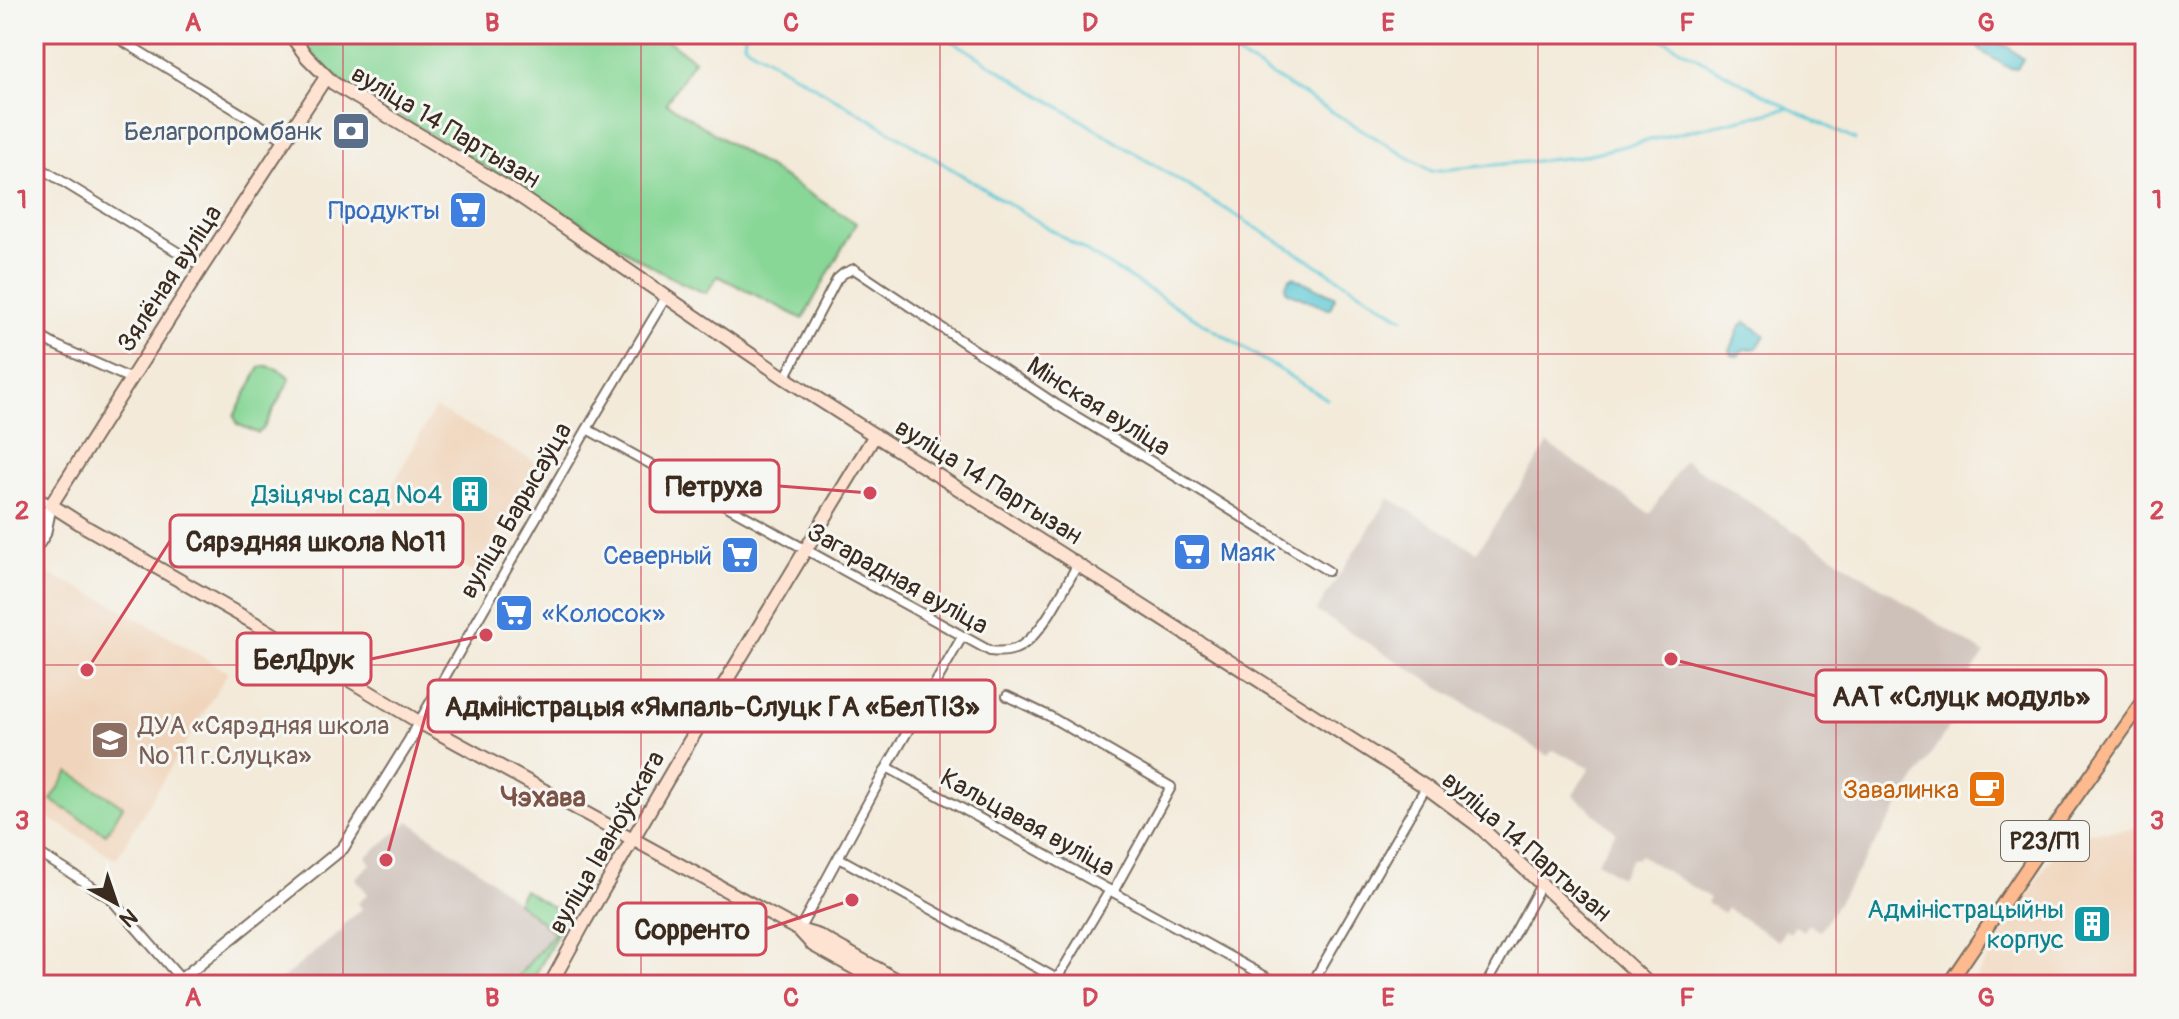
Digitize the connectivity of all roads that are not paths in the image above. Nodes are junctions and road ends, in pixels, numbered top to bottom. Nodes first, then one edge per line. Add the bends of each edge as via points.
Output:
1 (111, 34) edge
2 (290, 34) edge
3 (326, 77) junction
4 (285, 140) junction
5 (34, 164) edge
6 (202, 267) junction
7 (666, 297) junction
8 (34, 333) edge
9 (785, 378) junction
10 (131, 379) junction
11 (587, 429) junction
12 (875, 435) junction
13 (34, 495) edge
14 (51, 505) junction
15 (34, 530) edge
16 (805, 548) junction
17 (34, 551) edge
18 (1078, 564) junction
19 (1328, 571) dead end
20 (962, 637) junction
21 (1007, 696) dead end
22 (2145, 699) edge
23 (419, 722) junction
24 (887, 767) junction
25 (1426, 787) junction
26 (633, 840) junction
27 (34, 850) edge
28 (839, 858) junction
29 (1542, 883) junction
30 (1112, 891) junction
31 (799, 930) junction
32 (1057, 979) junction
33 (180, 983) edge
34 (550, 985) edge
35 (885, 985) edge
36 (906, 985) edge
37 (1068, 985) edge
38 (1281, 985) edge
39 (1311, 985) edge
40 (1486, 985) edge
41 (1650, 985) edge
42 (1948, 985) edge

1 - 4 street
2 - 3 main road, вуліца 14 Партызан
3 - 4 main road, Зялёная вуліца
3 - 7 main road, вуліца 14 Партызан via 517,194
4 - 6 main road, Зялёная вуліца
5 - 6 street
6 - 10 main road, Зялёная вуліца
7 - 9 main road, вуліца 14 Партызан
7 - 11 street, вуліца Барысаўца
8 - 10 street
9 - 12 main road, вуліца 14 Партызан
9 - 19 street, Мінская вуліца via 837,279 854,269 1057,405
10 - 14 main road, Зялёная вуліца
11 - 16 street, Загарадная вуліца
11 - 23 street, вуліца Барысаўца
12 - 16 main road, вуліца Іваноўскага
12 - 18 main road, вуліца 14 Партызан
13 - 14 street
14 - 15 street, Зялёная вуліца
14 - 17 street, Зялёная вуліца via 45,534
14 - 23 main road
16 - 20 street, Загарадная вуліца
16 - 26 main road, вуліца Іваноўскага
18 - 20 street, Загарадная вуліца via 1037,633 1024,644 990,651
18 - 25 main road, вуліца 14 Партызан
20 - 24 street
21 - 30 street via 1171,787
22 - 42 main road, Р23/П1
23 - 26 main road
23 - 33 street, вуліца Барысаўца via 343,848
24 - 28 street
24 - 30 street, Кальцавая вуліца
25 - 29 main road, вуліца 14 Партызан
25 - 39 street
26 - 31 main road
26 - 34 main road, вуліца Іваноўскага
27 - 33 street via 110,898
28 - 31 street
28 - 32 street
29 - 40 street
29 - 41 main road, вуліца 14 Партызан
30 - 32 street
30 - 38 street, Кальцавая вуліца
31 - 35 main road via 813,945
31 - 36 main road
32 - 37 street

